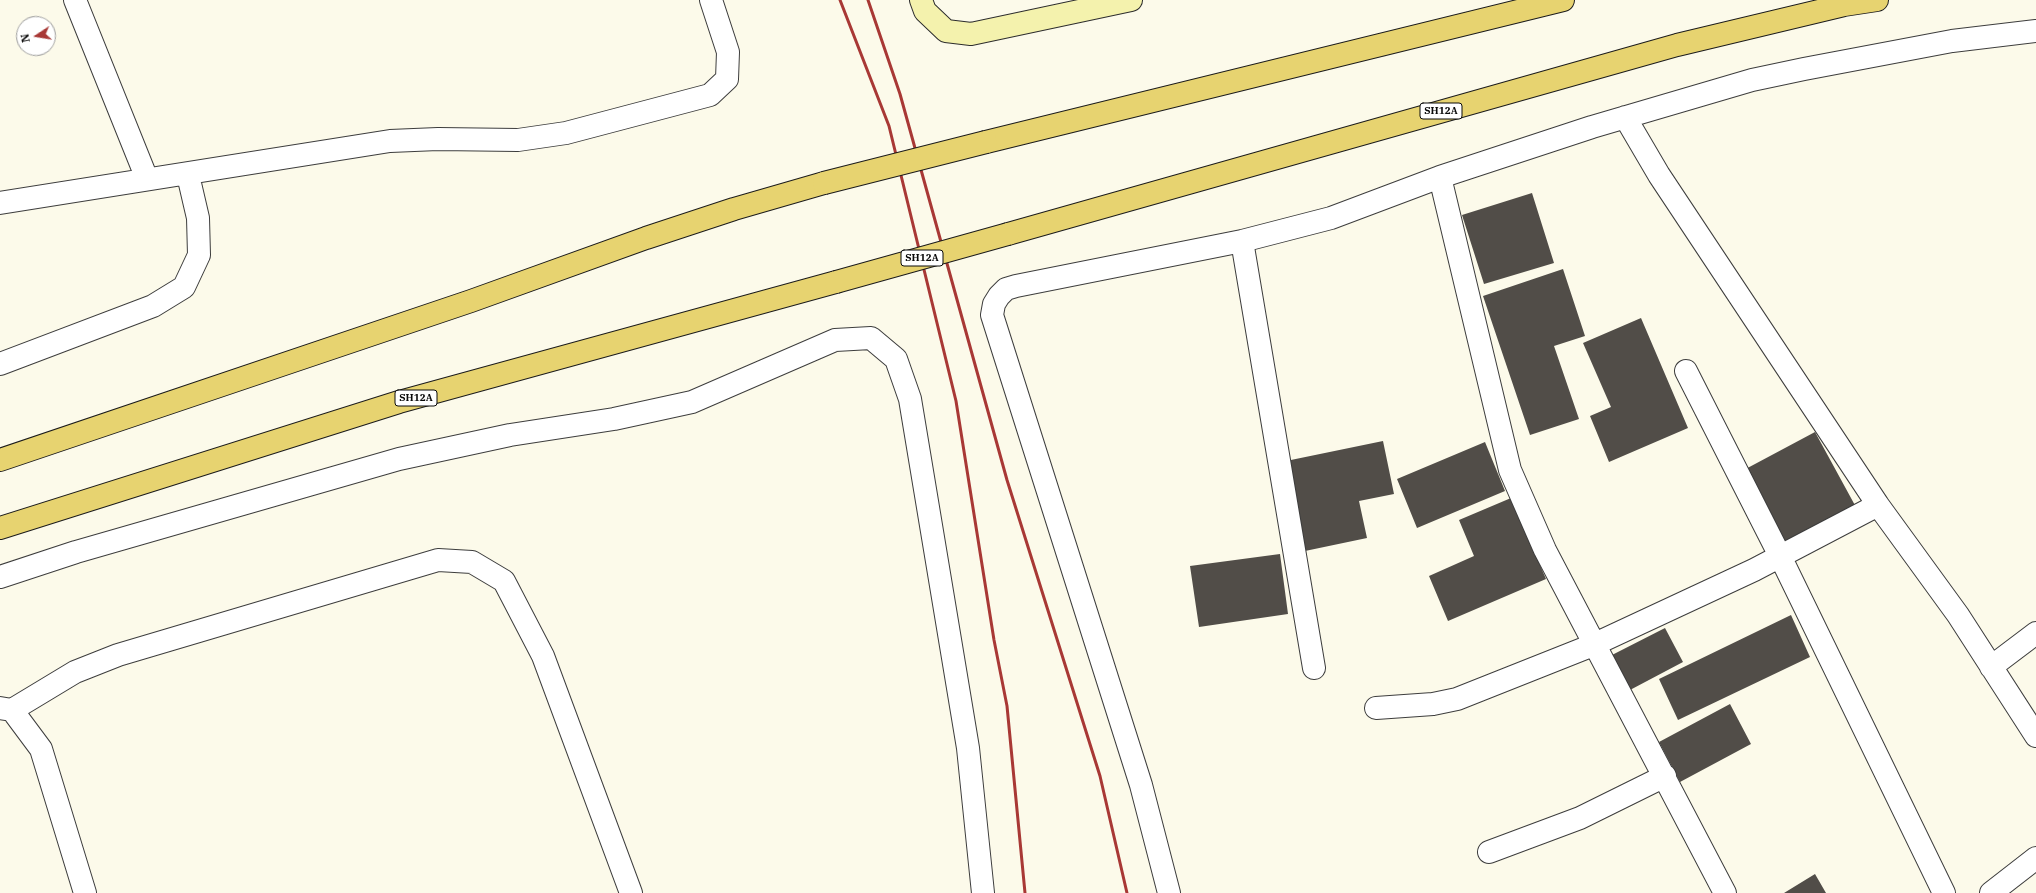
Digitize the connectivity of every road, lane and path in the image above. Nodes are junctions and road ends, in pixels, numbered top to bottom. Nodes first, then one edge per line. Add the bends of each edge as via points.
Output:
1 (75, 0) edge
2 (711, 0) edge
3 (921, 0) edge
4 (1131, 0) edge
5 (1563, 0) edge
6 (1877, 0) edge
7 (2036, 31) edge
8 (1625, 117) junction
9 (188, 175) junction
10 (1440, 177) junction
11 (147, 179) junction
12 (0, 203) edge
13 (1242, 240) junction
14 (0, 364) edge
15 (1686, 370) dead end
16 (0, 460) edge
17 (1878, 505) junction
18 (0, 528) edge
19 (1780, 556) junction
20 (0, 577) edge
21 (2036, 633) edge
22 (1593, 645) junction
23 (1314, 668) dead end
24 (1991, 668) junction
25 (1376, 708) dead end
26 (6, 709) edge
27 (2036, 736) edge
28 (1665, 776) junction
29 (1489, 852) dead end
30 (2036, 858) edge
31 (86, 893) edge
32 (631, 893) edge
33 (983, 893) edge
34 (1169, 893) edge
35 (1725, 893) edge
36 (1944, 893) edge
37 (1992, 893) edge

1 - 11 street
2 - 9 street via 728,52 727,79 710,95 559,134 518,140 390,141
3 - 4 street via 925,11 946,31 971,34
5 - 16 main road, bridge via 986,142 824,183 734,209
6 - 18 main road, SH12A, bridge via 1844,5 1677,45 1008,234 399,402
7 - 8 street via 1952,41 1804,69 1752,80
8 - 10 street
8 - 17 street via 1659,175
9 - 11 street
9 - 14 street via 198,218 199,255 184,287 153,306
10 - 13 street via 1331,218
10 - 22 street via 1510,470 1545,550
11 - 12 street
13 - 23 street
13 - 34 street via 1016,286 1006,289 999,296 992,315 1141,785
15 - 19 street
17 - 19 street
17 - 24 street via 1958,615
19 - 22 street
19 - 36 street
20 - 33 street via 76,552 399,459 510,435 614,419 692,402 835,340 871,338 896,359 910,399 968,748
21 - 24 street
22 - 25 street via 1457,699 1433,704
22 - 28 street
24 - 27 street
26 - 31 street via 42,749
26 - 32 street via 75,672 118,655 438,560 472,562 504,581 543,656
28 - 29 street via 1580,818
28 - 35 street
30 - 37 street

